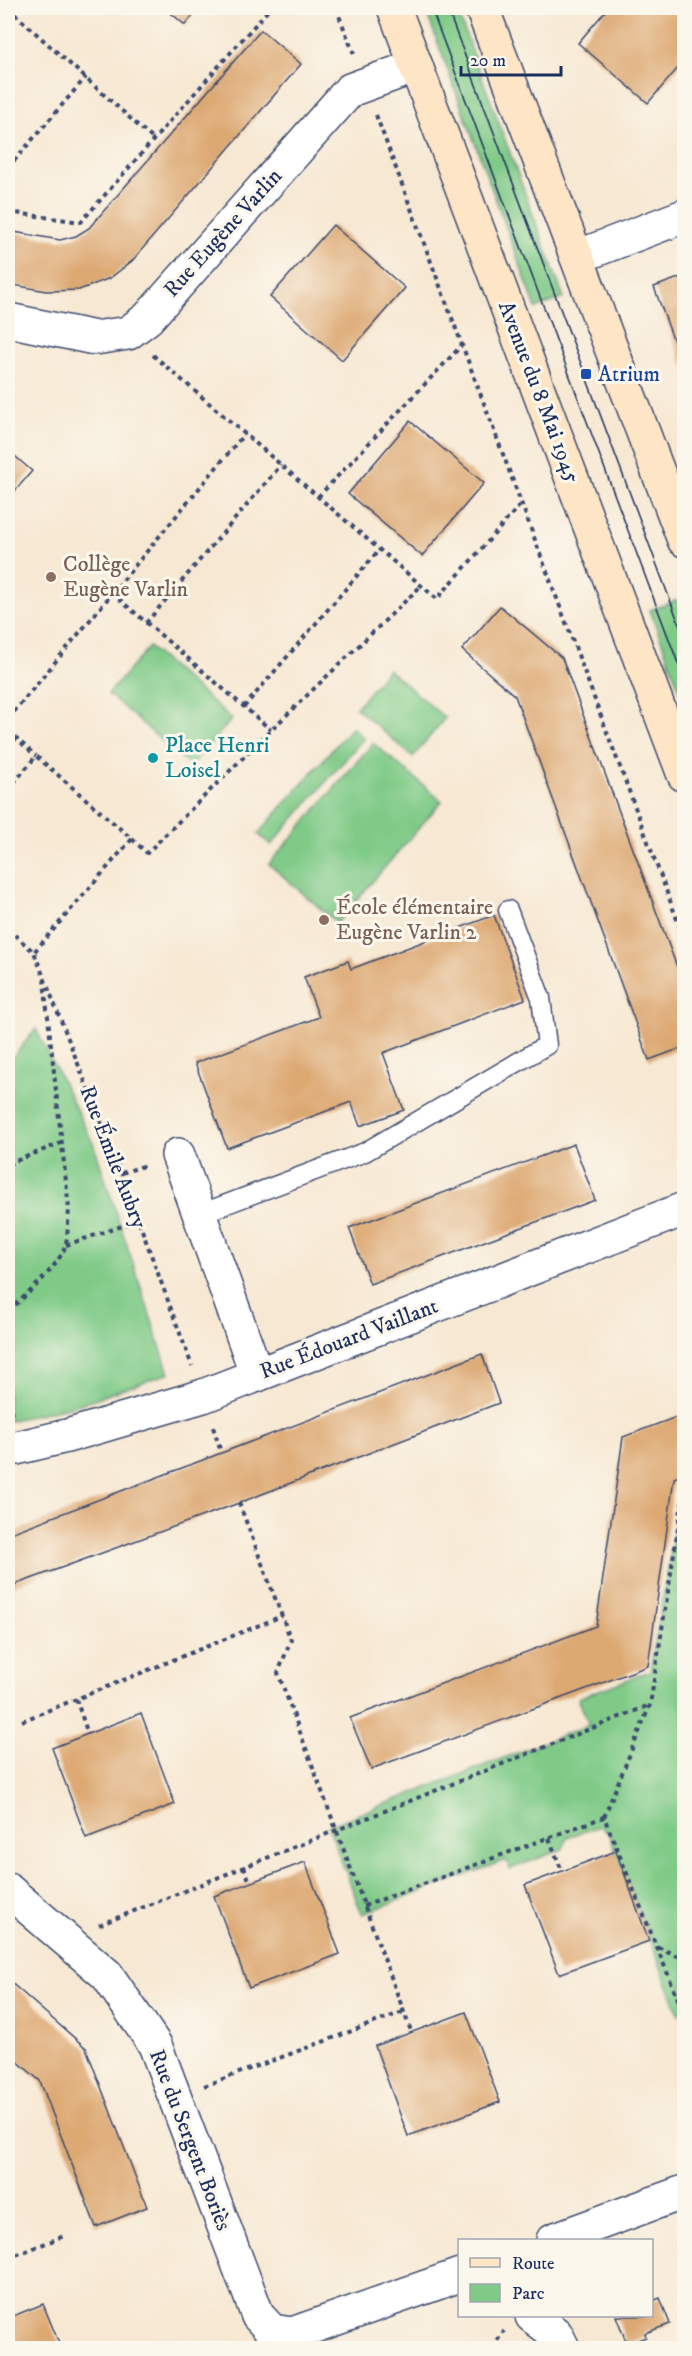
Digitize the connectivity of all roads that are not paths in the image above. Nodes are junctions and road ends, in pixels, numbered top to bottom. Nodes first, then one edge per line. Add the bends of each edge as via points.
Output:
1 (394, 8) edge
2 (482, 8) edge
3 (416, 66) junction
4 (684, 216) edge
5 (577, 257) junction
6 (8, 320) edge
7 (684, 540) edge
8 (684, 775) edge
9 (508, 910) dead end
10 (178, 1155) dead end
11 (684, 1209) edge
12 (200, 1214) junction
13 (257, 1375) junction
14 (8, 1450) edge
15 (8, 1890) edge
16 (684, 2192) edge
17 (559, 2239) edge
18 (458, 2275) edge
19 (533, 2317) edge
20 (564, 2349) edge

1 - 3 street, Avenue du 8 Mai 1945
2 - 5 street
3 - 6 street, Rue Eugène Varlin via 350,90 148,318 128,333 95,338
3 - 8 street, Avenue du 8 Mai 1945
4 - 5 street
5 - 7 street
9 - 12 lane via 541,998 547,1046 365,1152
10 - 12 street
11 - 13 street, Rue Édouard Vaillant
12 - 13 street
13 - 14 street, Rue Édouard Vaillant via 203,1396
15 - 18 street, Rue du Sergent Boriès via 107,1976 155,2045 258,2316 272,2331 292,2334
16 - 17 street
19 - 20 street via 556,2334

